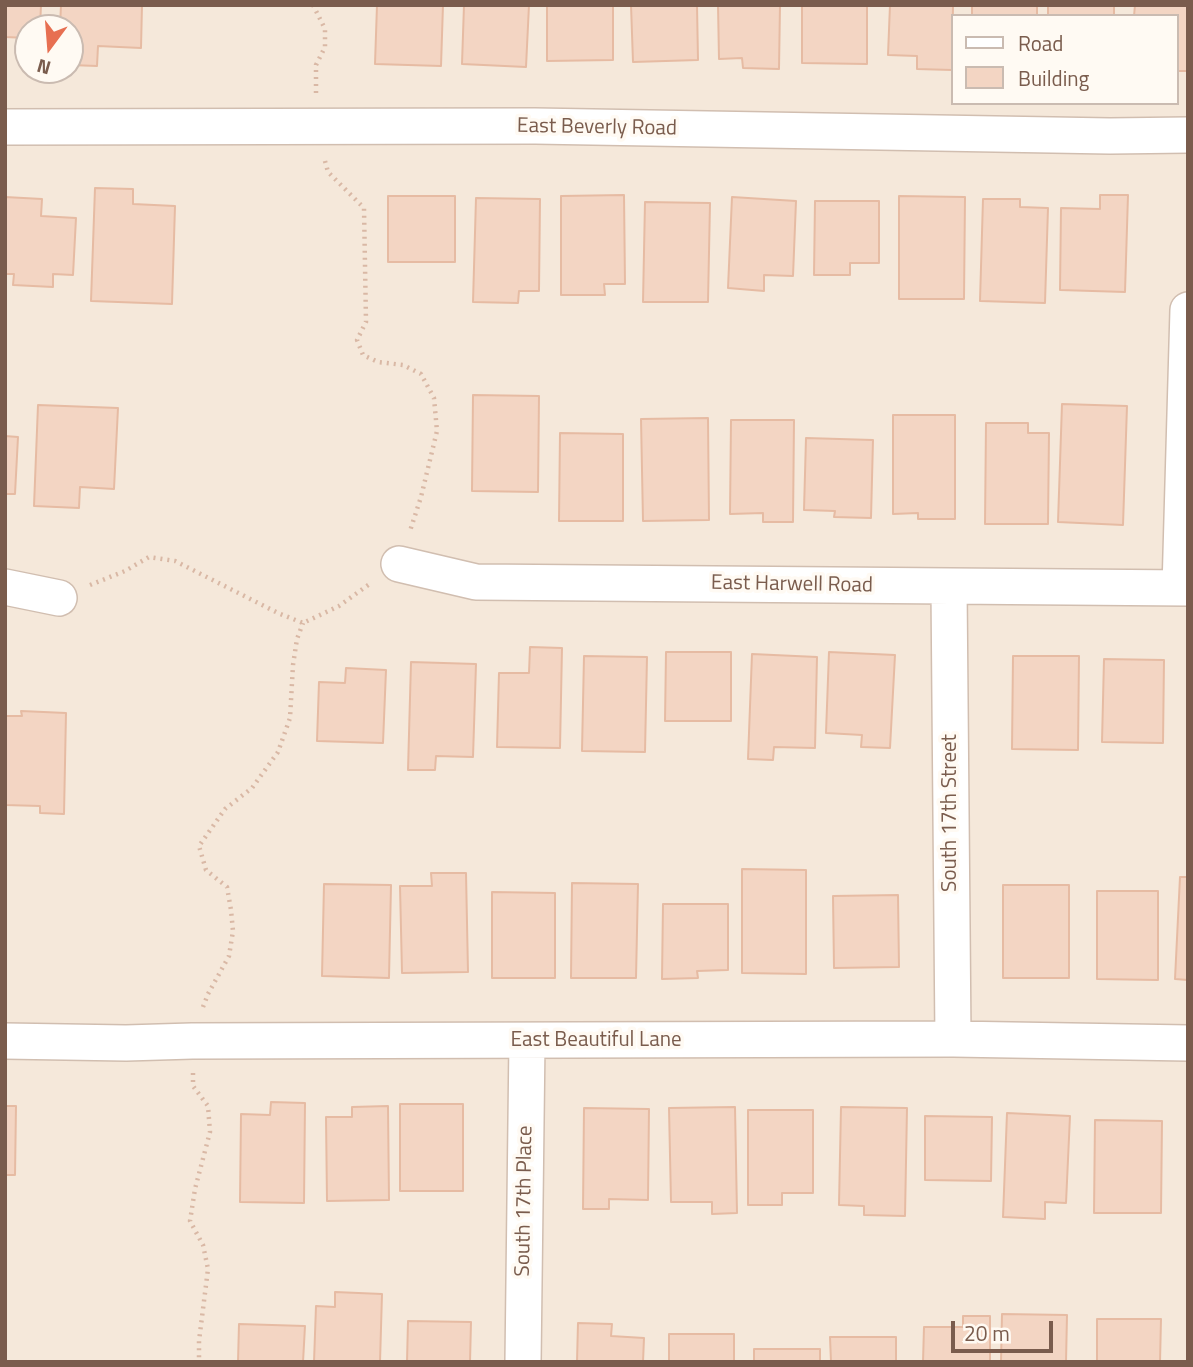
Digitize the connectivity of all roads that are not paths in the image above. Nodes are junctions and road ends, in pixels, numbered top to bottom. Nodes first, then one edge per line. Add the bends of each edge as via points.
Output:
1 (5, 127) edge
2 (1188, 135) edge
3 (1188, 310) edge
4 (399, 564) road end
5 (5, 587) edge
6 (950, 587) junction
7 (1184, 588) edge
8 (59, 598) road end
9 (953, 1039) junction
10 (5, 1041) edge
11 (527, 1041) junction
12 (1188, 1044) edge
13 (523, 1362) edge

1 - 2 street, East Beverly Road via 535,126
3 - 7 street
4 - 6 street, East Harwell Road via 476,582
5 - 8 street
6 - 7 street, East Harwell Road
6 - 9 street, South 17th Street
9 - 11 street, East Beautiful Lane
9 - 12 street, East Beautiful Lane
10 - 11 street, East Beautiful Lane
11 - 13 street, South 17th Place

